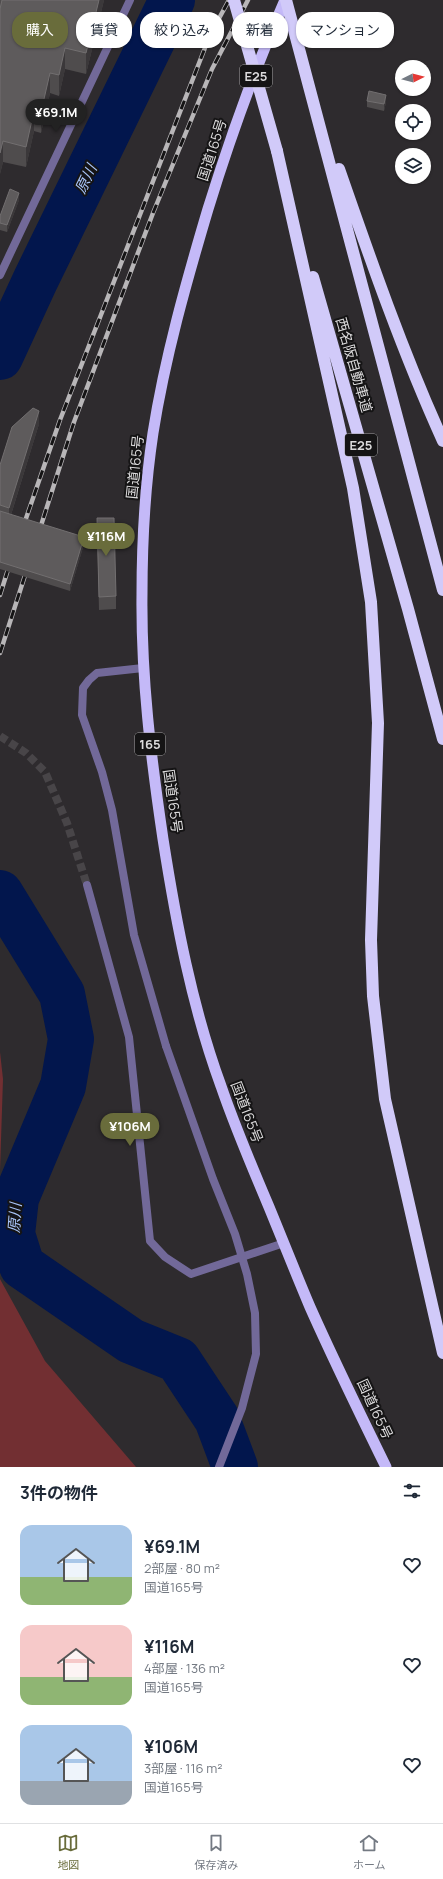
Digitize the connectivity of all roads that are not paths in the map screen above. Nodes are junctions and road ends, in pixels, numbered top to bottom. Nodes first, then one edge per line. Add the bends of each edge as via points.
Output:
1 (130, 0) edge
2 (234, 0) edge
3 (285, 0) edge
4 (309, 83) junction
5 (277, 151) junction
6 (0, 276) edge
7 (443, 441) edge
8 (443, 590) edge
9 (143, 668) junction
10 (443, 739) edge
11 (87, 885) tunnel mouth
12 (284, 1243) junction
13 (443, 1354) edge
14 (219, 1467) edge
15 (386, 1467) edge

1 - 6 street
2 - 5 highway, 西名阪自動車道 / E25, bridge
3 - 4 highway, 西名阪自動車道
3 - 9 highway, 国道165号 / 165 via 231,135 195,252 166,362 153,436 145,517
4 - 7 highway via 380,288
4 - 8 highway, 西名阪自動車道
5 - 10 highway, 西名阪自動車道 / E25
5 - 13 highway via 353,488 371,602 378,723 371,940 373,996 385,1099
9 - 12 highway, 国道165号 / 165 via 153,774 168,870 201,1025 220,1084
9 - 14 street, bridge via 97,673 83,688 82,715 112,810 134,935 166,1046 235,1234 255,1313 256,1354 242,1408
11 - 12 street via 129,1037 150,1241 165,1257 191,1274
12 - 15 highway, 国道165号 / 165 via 310,1308

